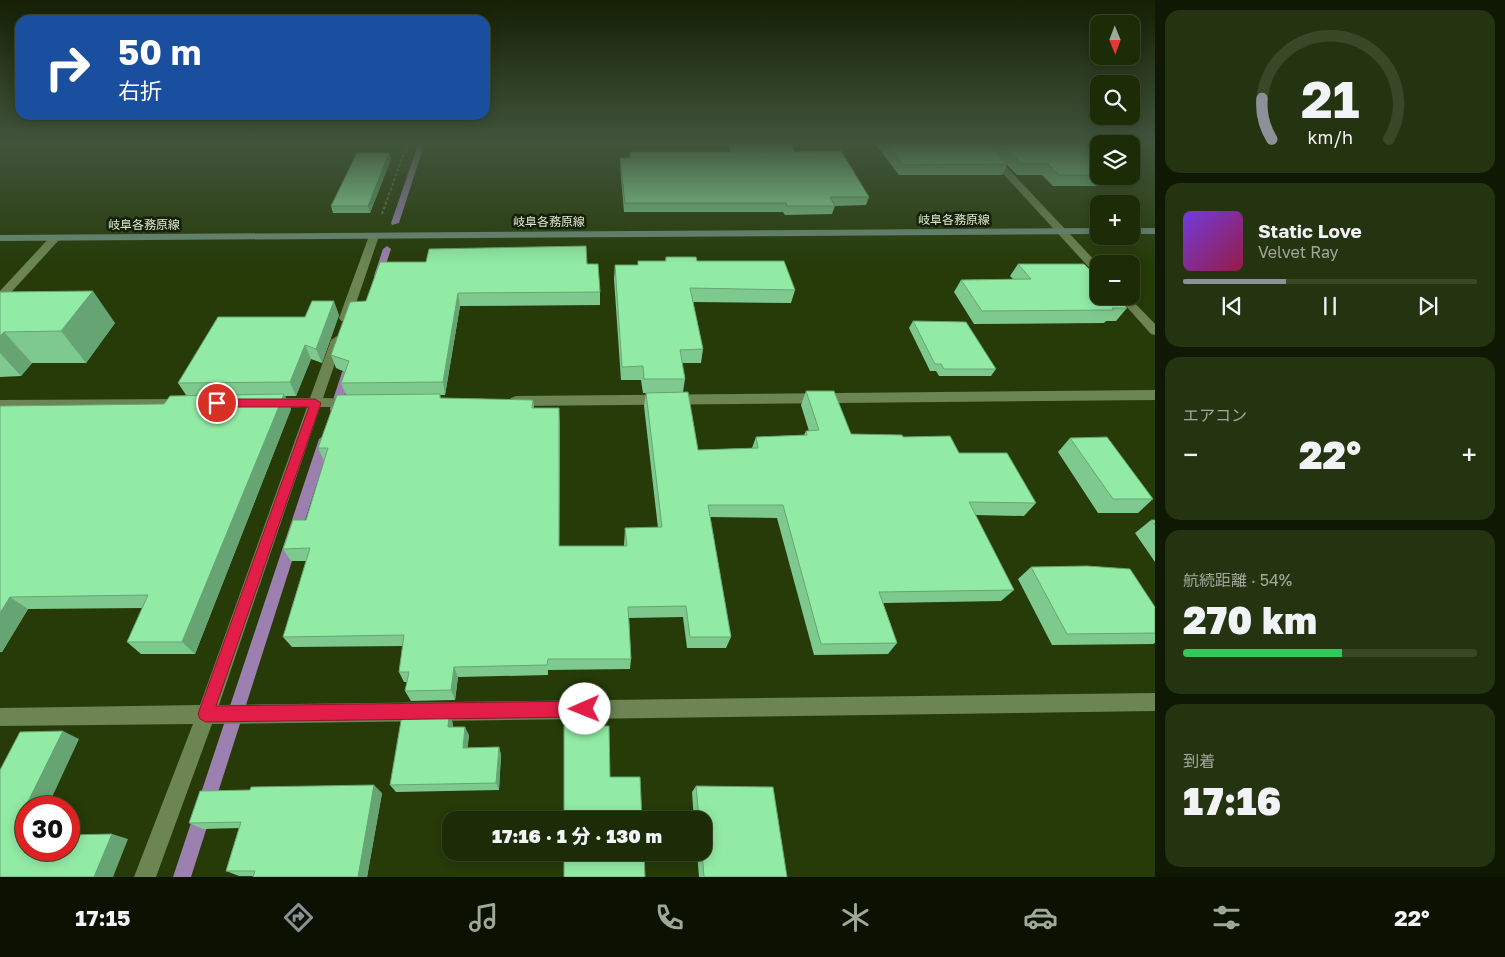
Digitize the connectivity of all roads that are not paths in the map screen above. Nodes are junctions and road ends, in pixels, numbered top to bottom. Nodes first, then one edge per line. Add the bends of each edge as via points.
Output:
1 (1016, 183) edge
2 (1140, 231) edge
3 (1155, 231) edge
4 (1061, 232) junction
5 (1090, 232) edge
6 (374, 236) junction
7 (0, 238) edge
8 (55, 238) junction
9 (1090, 263) edge
10 (0, 298) edge
11 (1130, 305) edge
12 (1155, 331) edge
13 (1155, 394) edge
14 (500, 401) edge
15 (361, 402) edge
16 (197, 403) edge
17 (256, 403) edge
18 (317, 403) junction
19 (0, 405) edge
20 (1155, 702) edge
21 (208, 714) junction
22 (0, 717) edge
23 (146, 877) edge

1 - 4 street
2 - 3 main road
4 - 5 main road, 岐阜各務原線
4 - 6 main road, 岐阜各務原線
4 - 9 street
6 - 8 main road, 岐阜各務原線
6 - 18 street
7 - 8 main road, 岐阜各務原線
8 - 10 street
11 - 12 street
13 - 14 street
15 - 18 street
16 - 19 street
17 - 18 street
18 - 21 street
20 - 21 street
21 - 22 street
21 - 23 street

